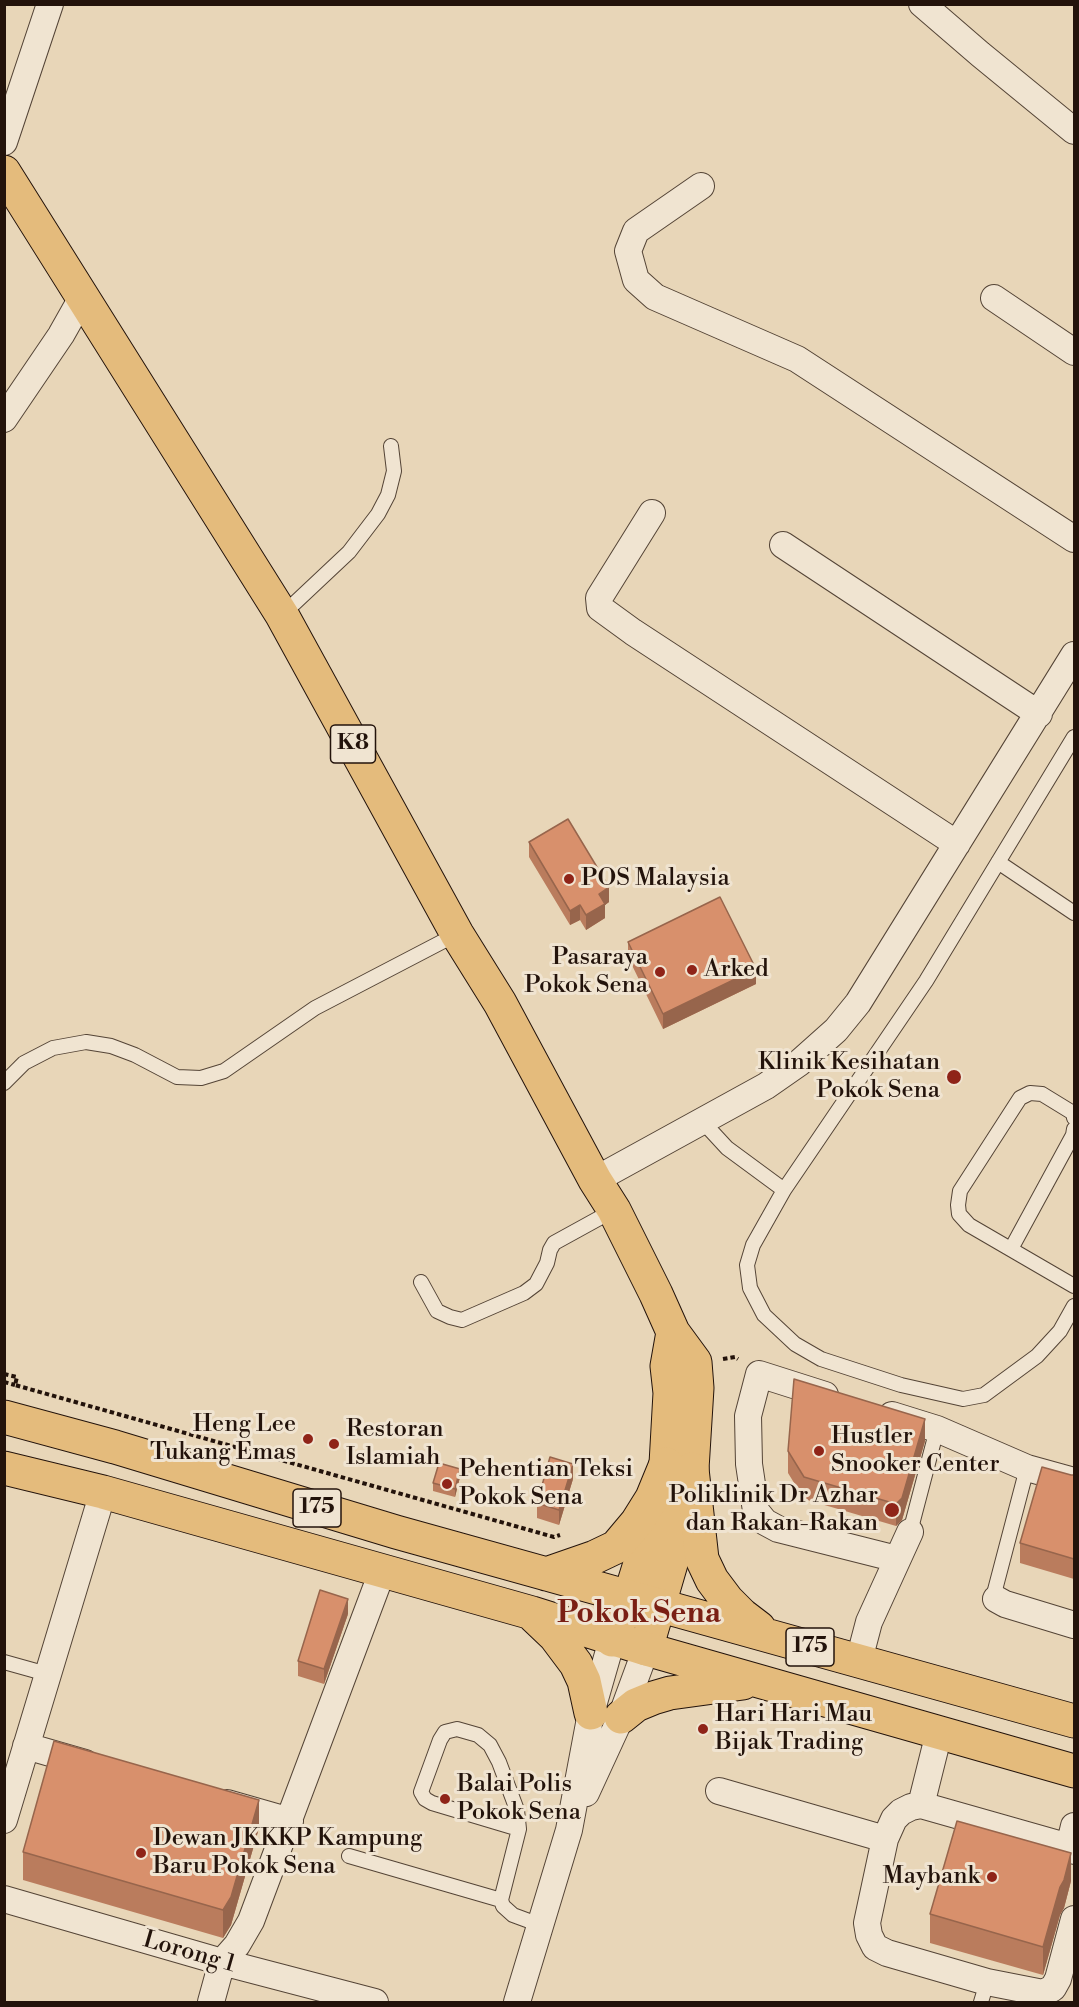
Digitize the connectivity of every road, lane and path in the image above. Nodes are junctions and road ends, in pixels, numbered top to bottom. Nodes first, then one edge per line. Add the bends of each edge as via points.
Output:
1 (50, 4) edge
2 (922, 4) edge
3 (1074, 131) edge
4 (4, 142) edge
5 (4, 172) edge
6 (701, 186) dead end
7 (83, 296) junction
8 (994, 298) dead end
9 (1074, 352) edge
10 (4, 419) edge
11 (391, 446) dead end
12 (652, 513) dead end
13 (1074, 539) edge
14 (783, 545) dead end
15 (282, 615) junction
16 (1074, 655) edge
17 (1039, 714) junction
18 (1074, 737) edge
19 (957, 844) junction
20 (998, 862) junction
21 (1074, 913) edge
22 (457, 934) junction
23 (4, 1083) edge
24 (1074, 1118) edge
25 (702, 1122) junction
26 (1074, 1129) edge
27 (595, 1180) junction
28 (784, 1190) junction
29 (614, 1210) junction
30 (1011, 1249) junction
31 (421, 1282) dead end
32 (1074, 1286) edge
33 (1074, 1306) edge
34 (673, 1332) junction
35 (695, 1362) junction
36 (4, 1374) edge
37 (759, 1374) junction
38 (4, 1382) edge
39 (15, 1385) junction
40 (4, 1417) edge
41 (937, 1429) junction
42 (679, 1467) junction
43 (4, 1468) edge
44 (1027, 1468) junction
45 (1074, 1481) edge
46 (103, 1492) junction
47 (910, 1532) joint
48 (565, 1534) dead end
49 (897, 1559) junction
50 (382, 1572) junction
51 (546, 1574) junction
52 (996, 1599) joint
53 (644, 1600) junction
54 (532, 1613) junction
55 (1074, 1625) edge
56 (768, 1635) junction
57 (612, 1640) junction
58 (646, 1649) junction
59 (858, 1660) junction
60 (4, 1662) edge
61 (47, 1674) junction
62 (757, 1681) junction
63 (606, 1715) junction
64 (1074, 1721) edge
65 (939, 1732) junction
66 (26, 1746) junction
67 (106, 1769) edge
68 (1074, 1771) edge
69 (719, 1791) dead end
70 (210, 1798) edge
71 (921, 1805) junction
72 (4, 1820) edge
73 (290, 1821) junction
74 (519, 1829) junction
75 (885, 1839) junction
76 (1072, 1841) edge
77 (349, 1856) dead end
78 (4, 1899) edge
79 (501, 1900) junction
80 (1074, 1919) edge
81 (540, 1925) junction
82 (222, 1962) junction
83 (984, 1992) edge
84 (212, 2002) edge
85 (375, 2002) edge
86 (517, 2002) edge

1 - 4 street
2 - 3 street
5 - 7 main road, K8
6 - 13 street via 636,231 628,251 636,280 655,297 797,359
7 - 10 street
7 - 15 main road, K8
8 - 9 street
11 - 15 lane via 394,471 378,514 349,552
12 - 19 street via 599,598 600,608
14 - 17 street
15 - 22 main road, K8
16 - 17 street
17 - 19 street
18 - 20 lane
19 - 25 street via 858,1003 836,1030 766,1086
20 - 21 lane
20 - 28 lane via 926,981
22 - 23 lane via 315,1008 224,1071 201,1078 177,1077 135,1055 86,1042 53,1048 24,1063
22 - 27 main road, K8 via 500,1003
24 - 30 lane via 1073,1113 1042,1094 1030,1093 1020,1098 960,1191 959,1214 969,1225
25 - 27 street
25 - 28 lane via 727,1148
26 - 30 lane
27 - 29 main road, K8
28 - 33 lane via 753,1245 747,1265 750,1288 764,1315 795,1344 821,1359 901,1385 963,1399 984,1395 1037,1356 1060,1330
29 - 31 lane via 554,1243 536,1284 524,1293 462,1320 437,1311
29 - 34 main road, K8
30 - 32 lane
34 - 35 main road, K8
34 - 42 main road via 667,1366
35 - 37 path via 735,1357
35 - 42 main road via 697,1388
36 - 39 path via 17,1377
37 - 41 street
37 - 49 street via 748,1416 749,1464 756,1511 778,1529
38 - 39 path
39 - 48 path via 554,1537
40 - 51 main road, 175
41 - 44 street
41 - 47 lane
42 - 51 main road via 616,1547
42 - 53 main road via 680,1528
42 - 56 main road via 702,1558 712,1580 742,1616
43 - 46 main road, 175
44 - 45 street
44 - 52 lane via 995,1590
46 - 50 main road, 175
46 - 61 street
47 - 49 street
49 - 59 street via 869,1622
50 - 54 main road, 175
50 - 73 street
51 - 53 main road, 175
52 - 55 street
53 - 56 main road, 175
53 - 57 main road
53 - 58 main road
54 - 57 main road, 175
54 - 63 main road via 576,1664 586,1687
56 - 59 main road, 175
57 - 58 main road, 175
57 - 63 street
58 - 62 main road, 175
58 - 63 street
59 - 64 main road, 175
60 - 61 lane
61 - 66 street
62 - 63 main road via 661,1695
62 - 65 main road, 175
63 - 81 street
65 - 68 main road, 175
65 - 71 street
66 - 67 street
66 - 72 street
69 - 75 street
70 - 73 street
71 - 75 street via 901,1812
71 - 76 street
73 - 82 street via 251,1921
74 - 74 lane via 517,1810 490,1745 478,1735 457,1730 445,1732 421,1791 425,1799
74 - 79 lane
75 - 83 street via 867,1923 875,1947
77 - 79 lane
78 - 82 street, Lorong 1
79 - 81 lane via 513,1915
80 - 83 street via 1053,1988 1043,1994
81 - 86 street
82 - 84 street
82 - 85 street, Lorong 1

